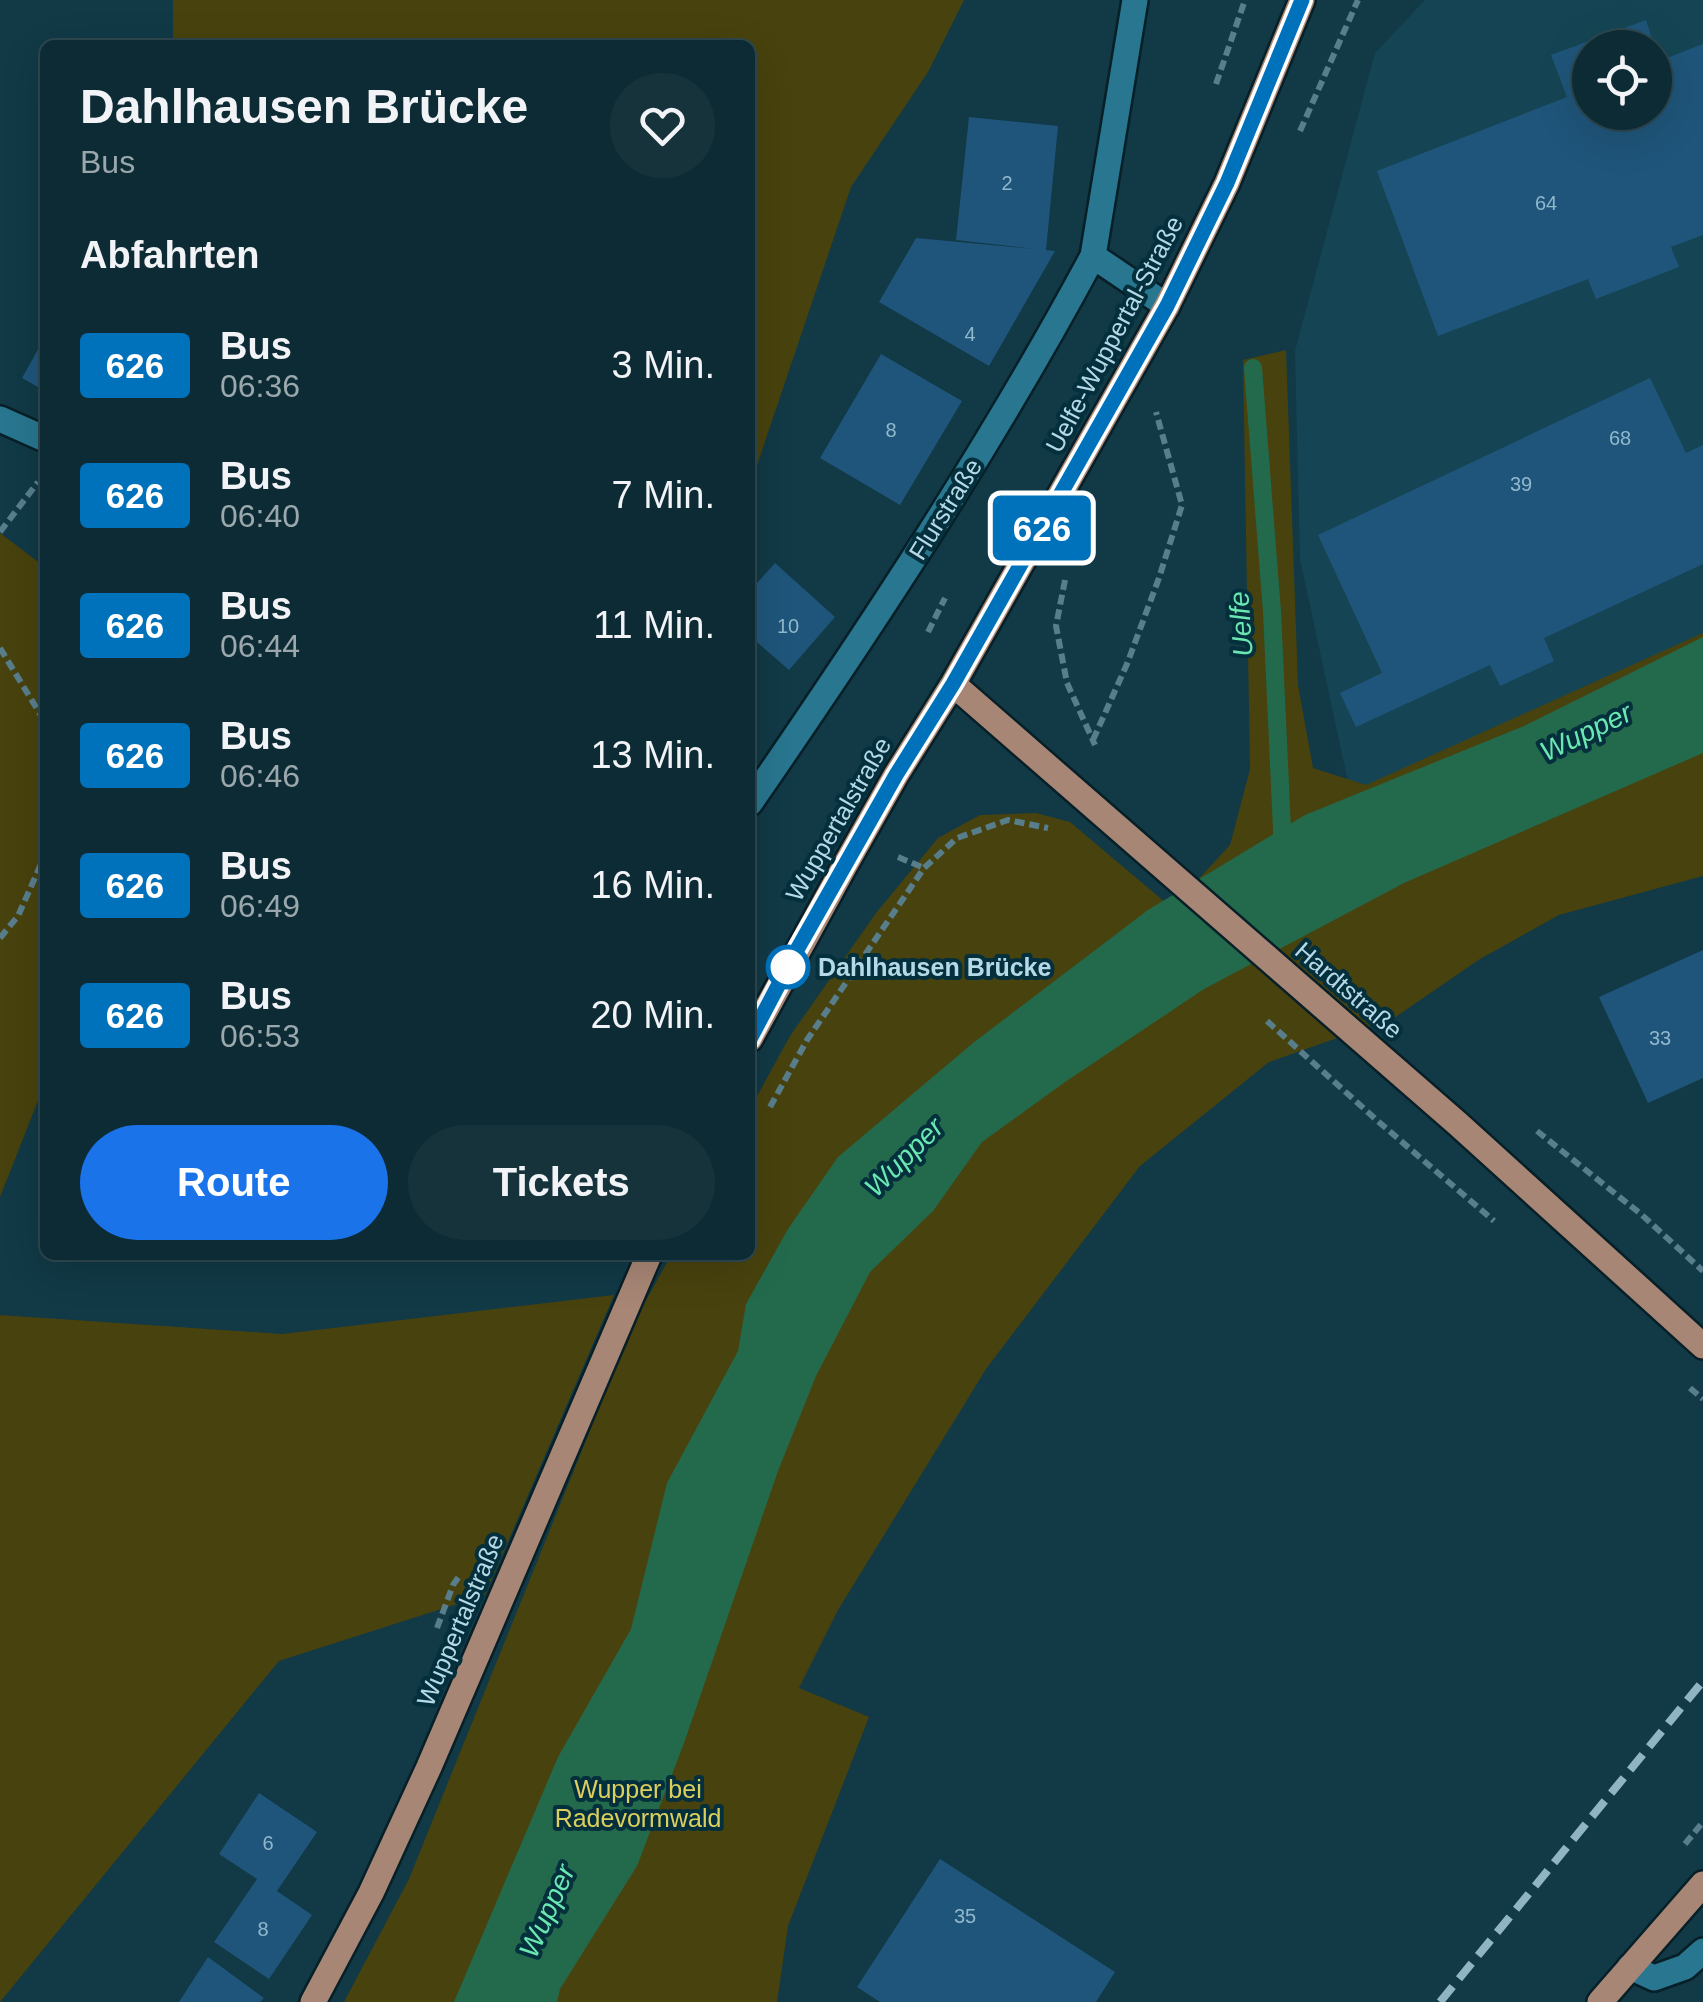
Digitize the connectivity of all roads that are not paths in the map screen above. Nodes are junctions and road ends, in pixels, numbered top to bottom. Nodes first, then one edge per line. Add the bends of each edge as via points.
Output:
1 (1134, 0) edge
2 (1302, 0) edge
3 (1094, 256) junction
4 (1167, 306) junction
5 (0, 419) edge
6 (40, 437) edge
7 (953, 684) junction
8 (755, 796) edge
9 (755, 1030) edge
10 (647, 1260) edge
11 (1703, 1346) edge
12 (1703, 1884) edge
13 (1703, 1951) edge
14 (1630, 1968) junction
15 (313, 2002) edge
16 (1600, 2002) edge

1 - 3 street, Flurstraße
2 - 4 main road, Uelfe-Wuppertal-Straße via 1227,183
3 - 4 street
3 - 8 street, Flurstraße via 932,531
4 - 7 main road, Uelfe-Wuppertal-Straße
5 - 6 street
7 - 9 main road, Wuppertalstraße
7 - 11 main road, Hardtstraße
10 - 15 main road, Wuppertalstraße via 429,1766
12 - 14 main road
13 - 14 street via 1685,1967 1654,1978
14 - 16 main road

